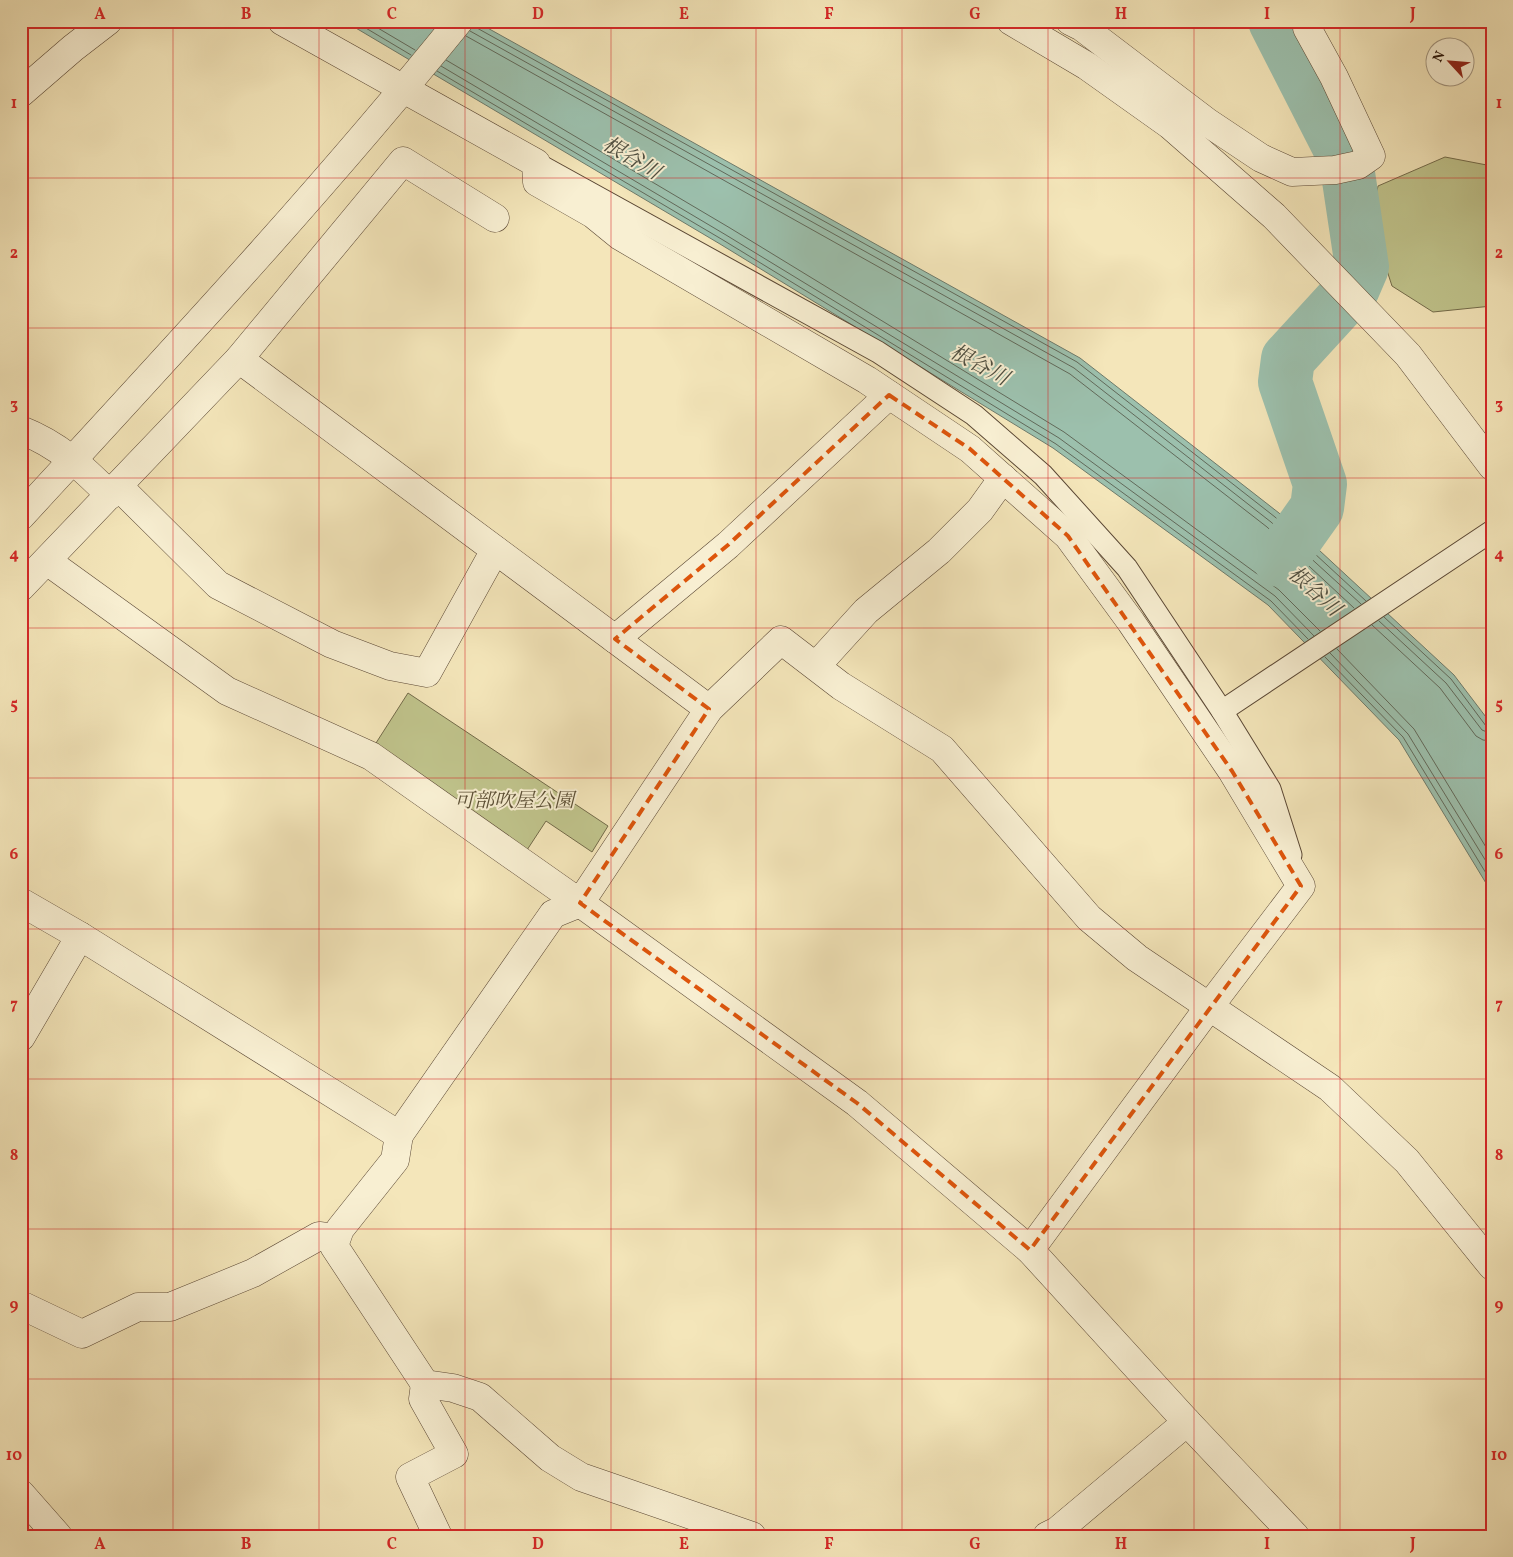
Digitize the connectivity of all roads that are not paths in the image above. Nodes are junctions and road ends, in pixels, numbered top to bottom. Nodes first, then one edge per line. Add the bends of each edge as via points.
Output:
1 (108, 21) edge
2 (282, 21) edge
3 (459, 21) edge
4 (1011, 21) edge
5 (1070, 21) edge
6 (1307, 28) dead end
7 (411, 80) junction
8 (21, 93) edge
9 (536, 163) junction
10 (496, 218) dead end
11 (239, 359) junction
12 (889, 395) junction
13 (21, 430) edge
14 (73, 459) junction
15 (1492, 466) edge
16 (1003, 478) junction
17 (114, 490) junction
18 (21, 516) edge
19 (1492, 531) edge
20 (495, 550) junction
21 (46, 562) junction
22 (21, 587) edge
23 (615, 639) junction
24 (816, 666) junction
25 (709, 709) junction
26 (1222, 711) junction
27 (1301, 886) junction
28 (21, 902) edge
29 (580, 903) junction
30 (80, 936) junction
31 (1209, 1007) junction
32 (21, 1037) edge
33 (399, 1136) junction
34 (335, 1238) junction
35 (1030, 1250) junction
36 (1492, 1266) edge
37 (21, 1305) edge
38 (425, 1384) junction
39 (1187, 1422) junction
40 (21, 1494) edge
41 (58, 1536) edge
42 (438, 1536) edge
43 (752, 1536) edge
44 (1047, 1536) edge
45 (1296, 1536) edge

1 - 8 street
2 - 7 street
3 - 7 street
4 - 15 street via 1087,66 1170,125 1274,216 1408,355
5 - 6 street via 1207,122 1262,158 1292,172 1346,168 1371,156
7 - 9 street
7 - 14 street via 242,276
9 - 12 street via 537,182 593,214 620,236
9 - 26 street via 878,352 974,415 1043,475 1127,568
10 - 11 street via 403,161
11 - 17 street
11 - 20 street
12 - 16 street via 970,450
12 - 23 street via 728,545
13 - 14 street via 44,439
14 - 17 street
14 - 18 street
16 - 24 street via 980,510 939,551 866,611
16 - 27 street via 1068,536 1131,622 1232,771
17 - 20 street via 218,585 332,644 390,666 427,673
17 - 21 street
19 - 26 street
20 - 23 street
21 - 22 street
21 - 29 street via 227,692 371,756
23 - 25 street
24 - 25 street via 781,640
24 - 31 street via 841,686 942,749 1089,918 1137,958
25 - 29 street
26 - 27 street via 1270,789
27 - 31 street
28 - 30 street
29 - 33 street via 553,914
29 - 35 street via 856,1103
30 - 32 street
30 - 33 street
31 - 35 street
31 - 36 street via 1330,1088 1407,1161
33 - 34 street via 395,1160
34 - 37 street via 319,1236 253,1273 179,1304 138,1307 82,1334
34 - 38 street via 334,1246
35 - 39 street
38 - 42 street via 423,1400 454,1454 410,1477
38 - 43 street via 453,1388 480,1397 550,1458 581,1477
39 - 44 street
39 - 45 street
40 - 41 street

